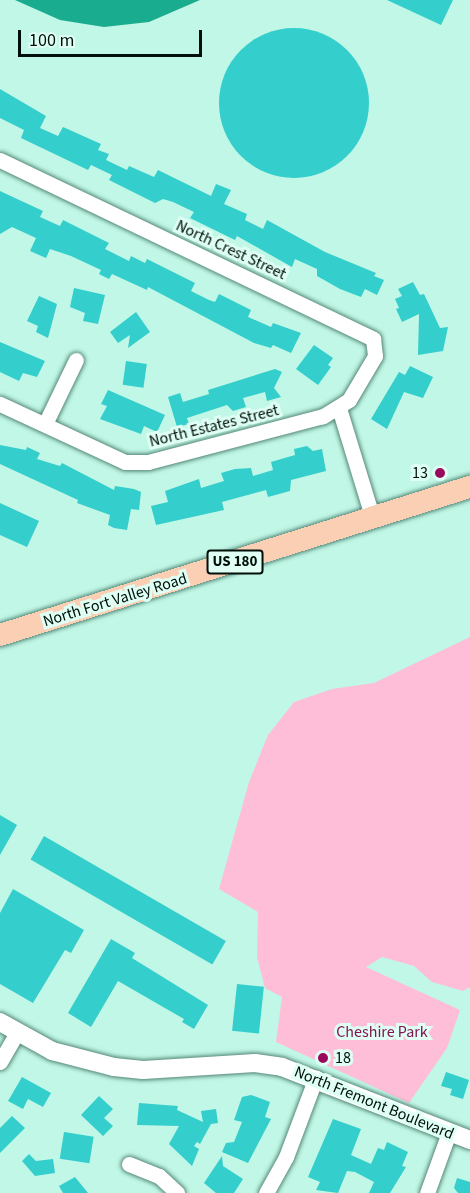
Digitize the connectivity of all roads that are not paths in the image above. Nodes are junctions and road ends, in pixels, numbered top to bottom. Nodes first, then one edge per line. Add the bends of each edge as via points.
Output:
1 (0, 160) edge
2 (76, 360) dead end
3 (0, 404) edge
4 (339, 408) junction
5 (45, 424) junction
6 (470, 487) edge
7 (372, 516) junction
8 (0, 635) edge
9 (0, 1022) edge
10 (17, 1032) junction
11 (0, 1062) edge
12 (316, 1077) junction
13 (448, 1135) junction
14 (470, 1140) edge
15 (129, 1164) dead end
16 (177, 1193) edge
17 (266, 1193) edge
18 (427, 1193) edge

1 - 4 street, North Crest Street via 373,339 375,356 350,400
2 - 5 street
3 - 5 street, North Estates Street
4 - 5 street, North Estates Street via 323,416 148,462 125,462
4 - 7 street
6 - 7 main road, North Fort Valley Road / US 180
7 - 8 main road, North Fort Valley Road / US 180 via 157,589
9 - 10 street, North Fremont Boulevard
10 - 11 street
10 - 12 street, North Fremont Boulevard via 52,1051 114,1067 143,1070 255,1063
12 - 13 street, North Fremont Boulevard
12 - 17 street via 286,1157
13 - 14 street, North Fremont Boulevard
13 - 18 street
15 - 16 street via 159,1176

